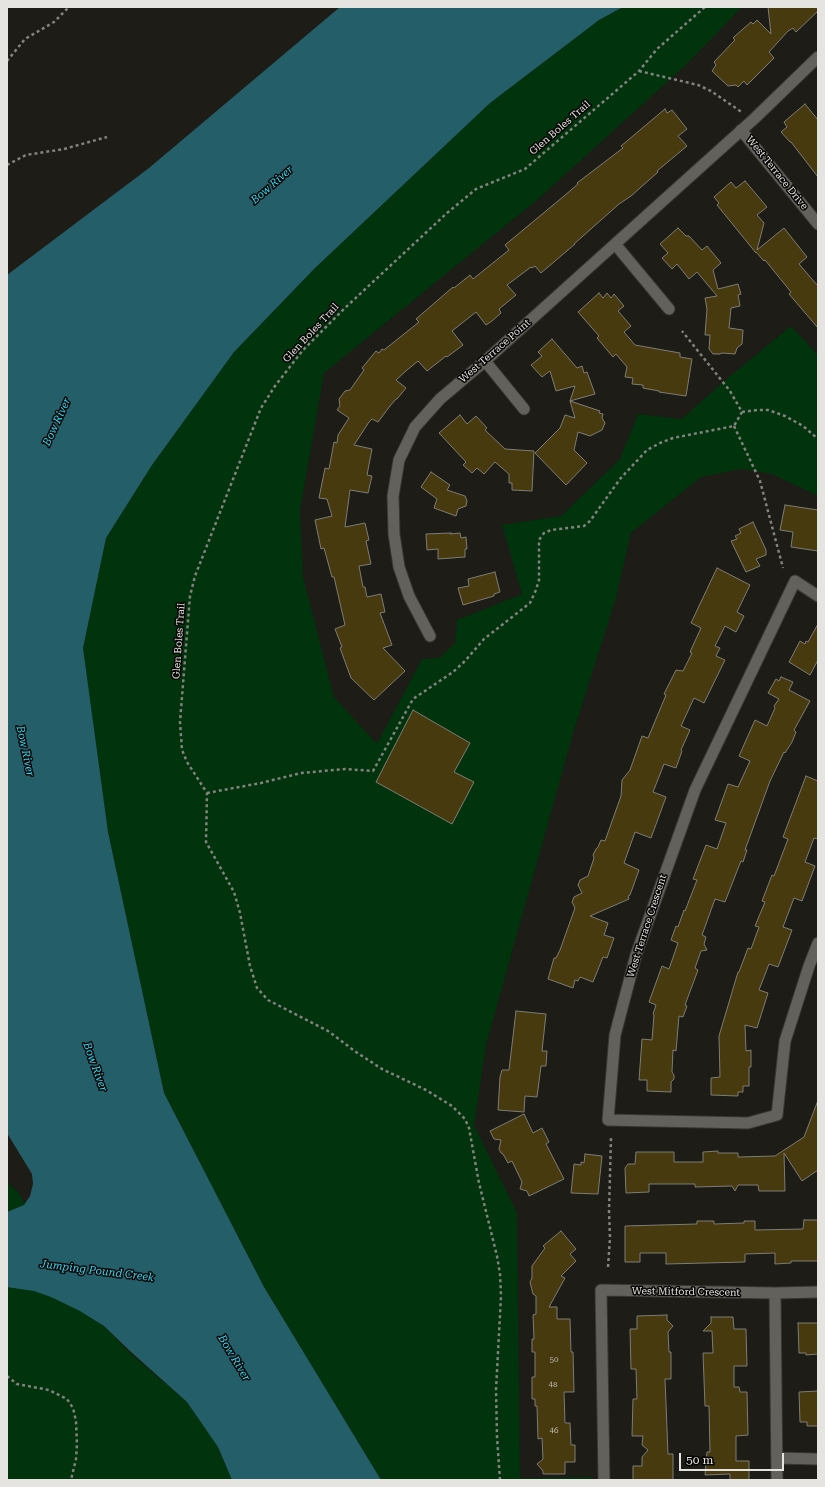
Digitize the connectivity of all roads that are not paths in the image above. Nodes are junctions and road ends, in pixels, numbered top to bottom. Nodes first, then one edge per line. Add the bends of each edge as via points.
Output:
1 (818, 56) edge
2 (741, 130) junction
3 (818, 224) edge
4 (615, 244) junction
5 (668, 309) dead end
6 (485, 361) junction
7 (524, 409) dead end
8 (818, 596) edge
9 (430, 636) dead end
10 (818, 943) edge
11 (818, 1292) edge
12 (775, 1294) junction
13 (777, 1458) junction
14 (818, 1459) edge
15 (604, 1480) edge
16 (777, 1480) edge

1 - 2 street, West Terrace Drive
2 - 3 street, West Terrace Drive
2 - 4 street, West Terrace Point
4 - 5 street
4 - 6 street, West Terrace Point
6 - 7 street
6 - 9 street, West Terrace Point via 440,399 415,427 399,460 393,496 394,534 409,596
8 - 10 street, West Terrace Crescent via 795,581 695,790 634,962 615,1035 608,1120 748,1123 777,1115 785,1041
11 - 12 street
12 - 13 street
12 - 15 street, West Mitford Crescent via 601,1290
13 - 14 street
13 - 16 street

